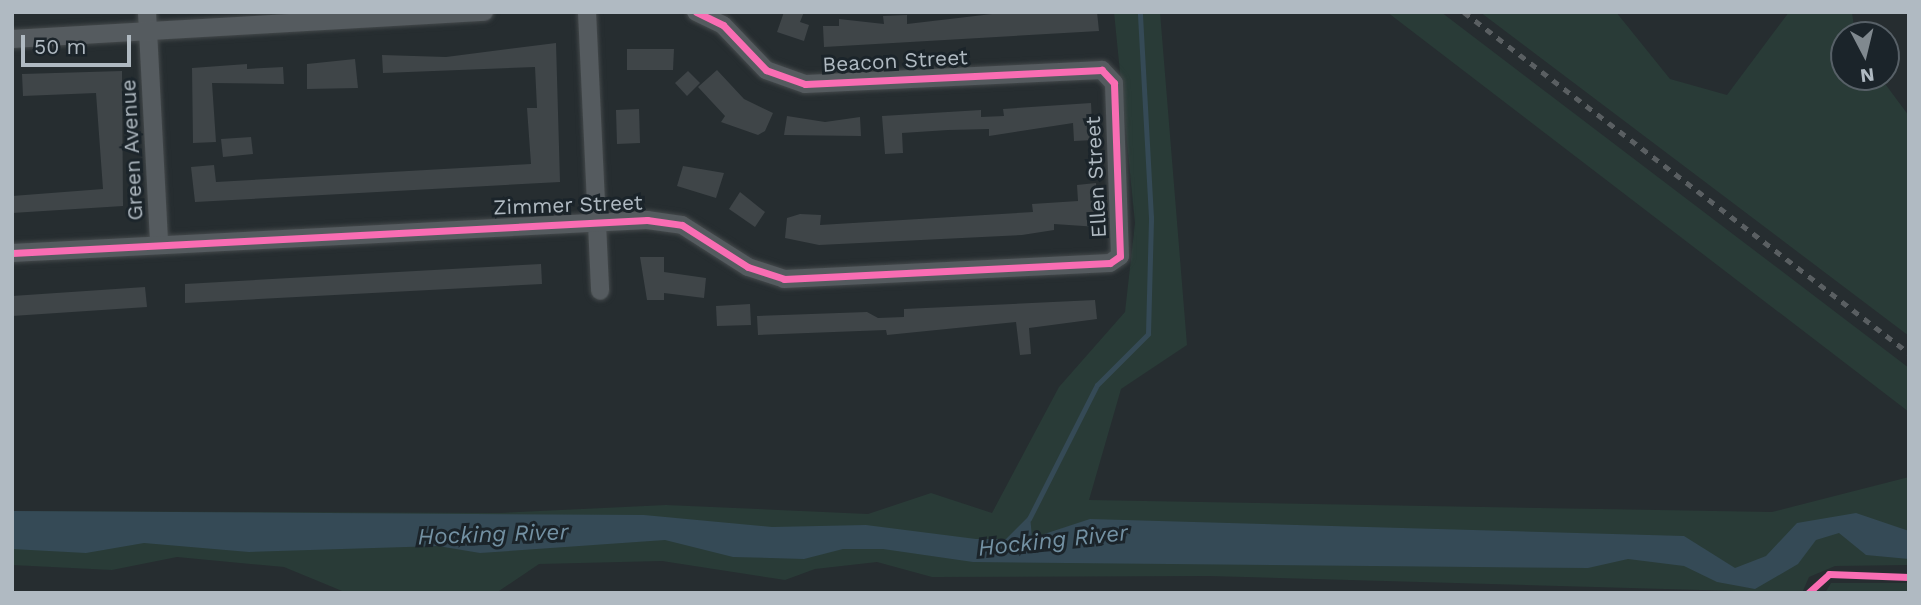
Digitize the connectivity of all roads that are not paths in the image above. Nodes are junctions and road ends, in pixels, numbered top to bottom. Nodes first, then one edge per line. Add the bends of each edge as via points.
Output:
1 (147, 12) edge
2 (484, 12) edge
3 (587, 12) edge
4 (696, 12) edge
5 (148, 31) junction
6 (12, 39) edge
7 (1114, 83) joint
8 (596, 221) junction
9 (159, 244) junction
10 (12, 253) edge
11 (1110, 263) joint
12 (600, 291) dead end

1 - 5 street, Green Avenue
2 - 5 street
3 - 8 street
4 - 7 street, Beacon Street via 723,25 766,70 796,82 1092,68
5 - 6 street
5 - 9 street, Green Avenue
7 - 11 street, Ellen Street via 1124,233 1121,256
8 - 9 street, Zimmer Street
8 - 11 street, Zimmer Street via 682,225 748,267 784,279
8 - 12 street
9 - 10 street, Zimmer Street

